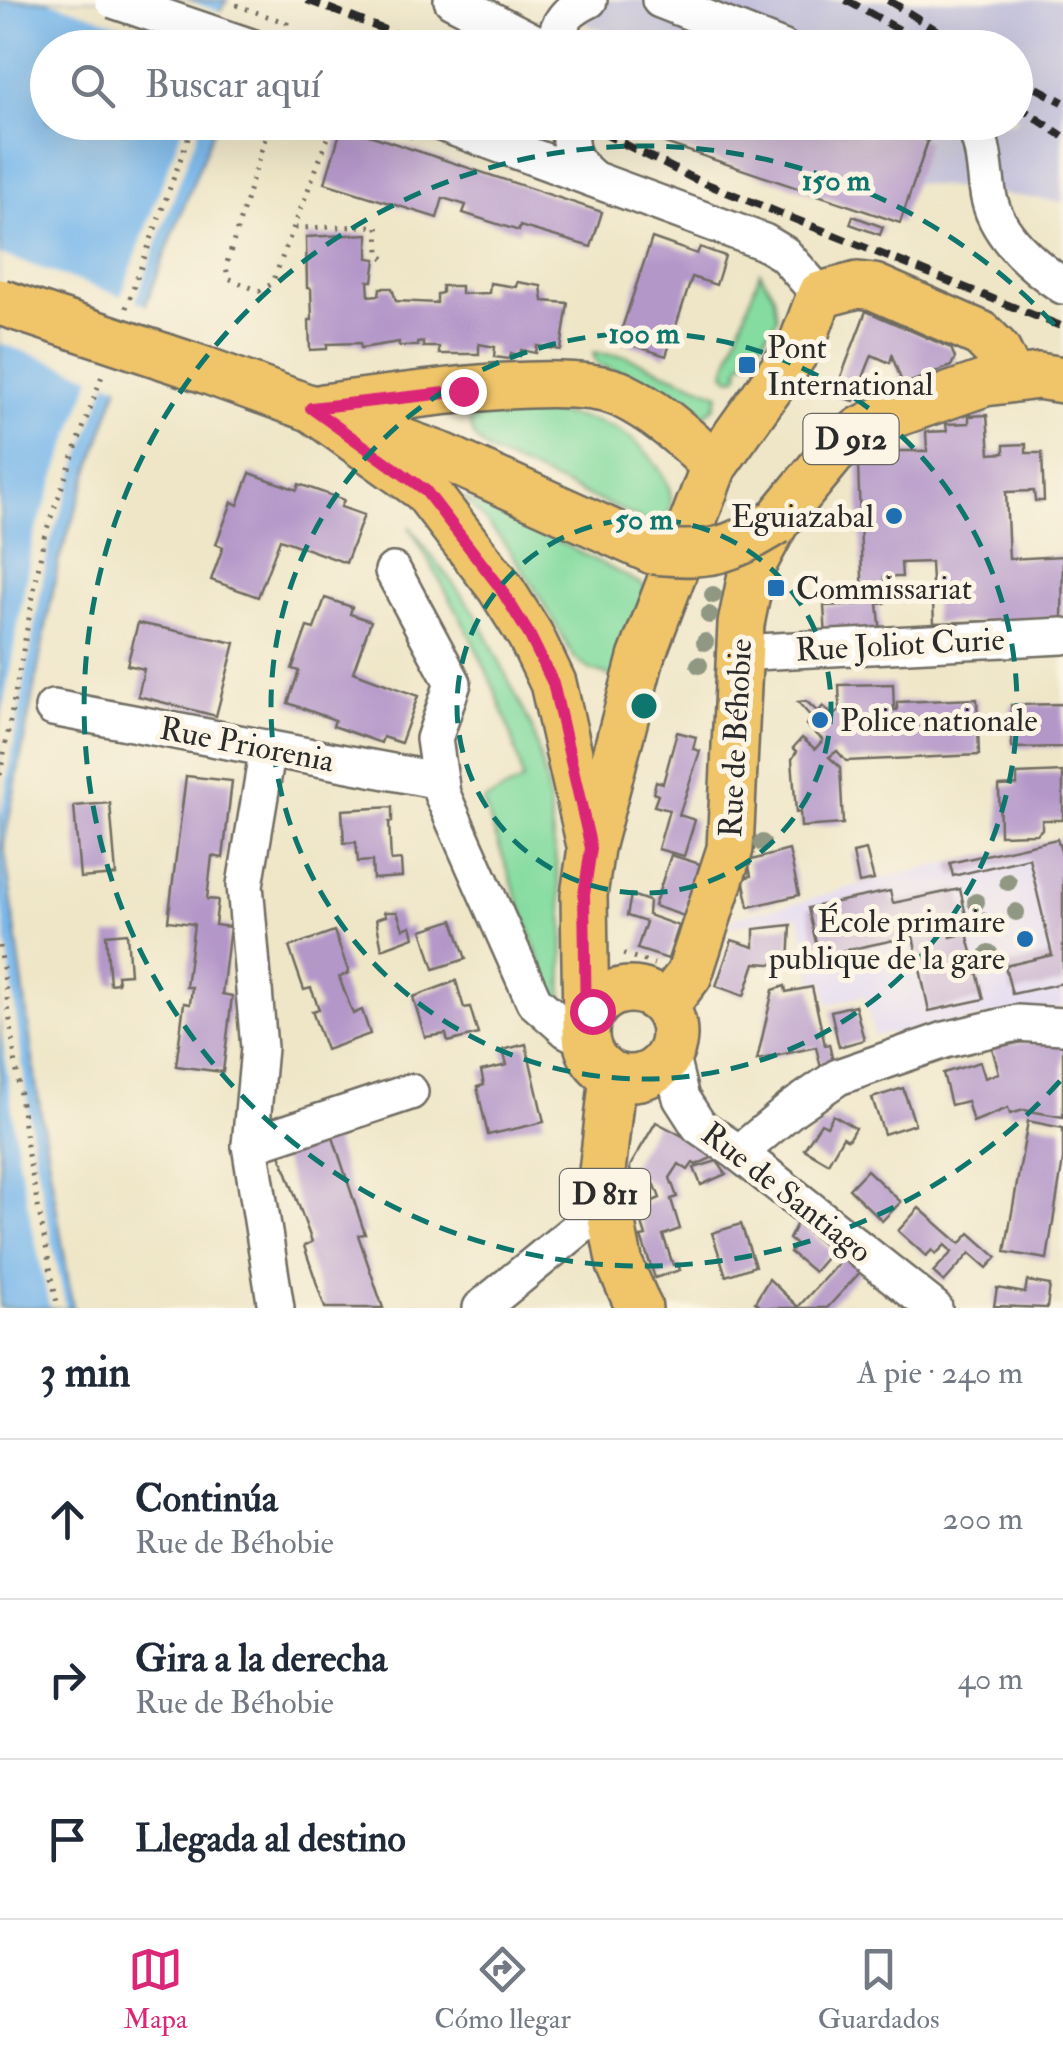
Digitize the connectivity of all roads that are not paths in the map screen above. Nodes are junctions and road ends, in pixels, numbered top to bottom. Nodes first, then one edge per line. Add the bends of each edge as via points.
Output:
1 (113, 0) edge
2 (589, 0) edge
3 (660, 0) edge
4 (453, 10) edge
5 (495, 11) edge
6 (229, 30) edge
7 (521, 30) edge
8 (558, 30) edge
9 (736, 30) edge
10 (489, 140) edge
11 (569, 140) edge
12 (979, 140) edge
13 (591, 176) junction
14 (1063, 286) edge
15 (820, 295) junction
16 (0, 302) edge
17 (1044, 384) edge
18 (311, 408) junction
19 (714, 466) junction
20 (776, 522) junction
21 (394, 572) dead end
22 (1063, 636) edge
23 (737, 653) junction
24 (553, 683) junction
25 (53, 708) dead end
26 (622, 720) junction
27 (268, 748) junction
28 (440, 781) junction
29 (591, 848) junction
30 (584, 895) junction
31 (644, 978) junction
32 (1063, 1026) edge
33 (595, 1047) junction
34 (670, 1054) junction
35 (410, 1092) dead end
36 (250, 1145) junction
37 (739, 1153) junction
38 (607, 1209) junction
39 (483, 1307) edge
40 (276, 1308) edge
41 (639, 1308) edge
42 (934, 1308) edge

1 - 6 street, bridge
2 - 8 street
3 - 9 street
4 - 5 street
5 - 7 street
10 - 13 street
11 - 13 street via 576,162
12 - 14 street via 996,218 1040,270
13 - 15 street via 764,242 784,254
15 - 17 main road via 874,287 981,334
15 - 19 main road, Rue de Béhobie / D 811 via 802,343
16 - 18 main road, Rue de Béhobie / D 912, bridge
17 - 20 main road, Rue de Béhobie / D 912 via 922,404 862,429
18 - 19 main road, Rue de Béhobie via 571,384 619,393 657,415
18 - 20 main road, Rue de Béhobie / D 912, bridge via 445,457 653,551 698,556 750,539
18 - 24 main road, Rue de Béhobie via 425,490 499,586
19 - 26 main road, Rue de Béhobie / D 811
20 - 23 main road, Rue de Béhobie via 754,566
21 - 28 street via 452,683 434,739
22 - 23 street, Rue Joliot Curie
23 - 31 main road, Rue de Béhobie via 730,849 689,975
24 - 26 main road
24 - 29 main road, Rue de Béhobie
25 - 27 street, Rue Priorenia
26 - 29 main road, Rue de Béhobie / D 811
27 - 28 street, Rue Priorenia
27 - 36 street via 245,885 258,1048
28 - 33 street via 534,1000
29 - 30 main road, Rue de Béhobie / D 811
30 - 31 main road, Rue de Béhobie / D 811 via 603,955
30 - 33 main road, Rue de Béhobie / D 811
31 - 33 main road via 601,999 592,1011
31 - 34 main road via 675,1029
32 - 37 street via 1017,1023 838,1077
33 - 34 main road via 639,1078
33 - 38 main road, Rue de Béhobie / D 811
34 - 37 street, Rue de Santiago via 682,1098 699,1126
35 - 36 street
36 - 40 street
37 - 42 street, Rue de Santiago
38 - 39 street
38 - 41 main road, Rue de Béhobie / D 811

